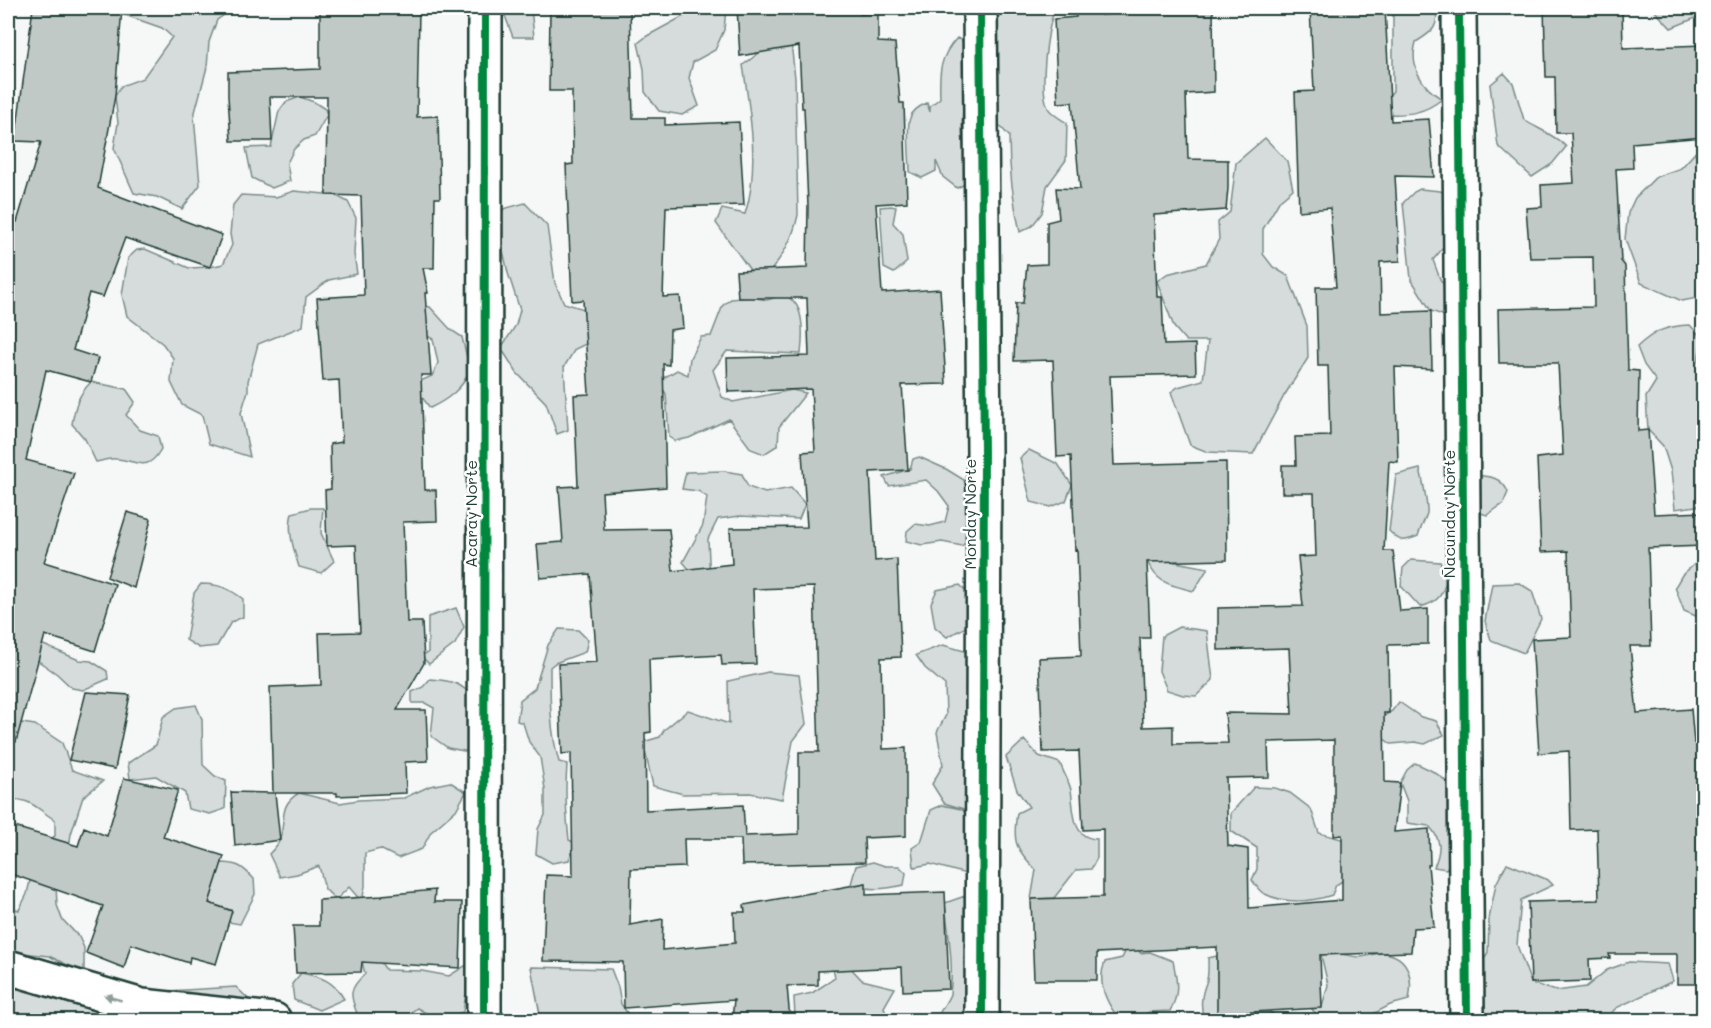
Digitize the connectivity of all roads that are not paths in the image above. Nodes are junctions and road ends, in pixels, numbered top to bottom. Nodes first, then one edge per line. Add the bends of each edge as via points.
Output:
1 (484, 8) edge
2 (980, 8) edge
3 (1459, 8) edge
4 (8, 967) edge
5 (274, 1020) edge
6 (484, 1020) edge
7 (982, 1020) edge
8 (1467, 1020) edge

1 - 6 street, Acaray Norte
2 - 7 street, Monday Norte via 984,440
3 - 8 street, Ñacunday Norte
5 -> 4 street via 142,1006

